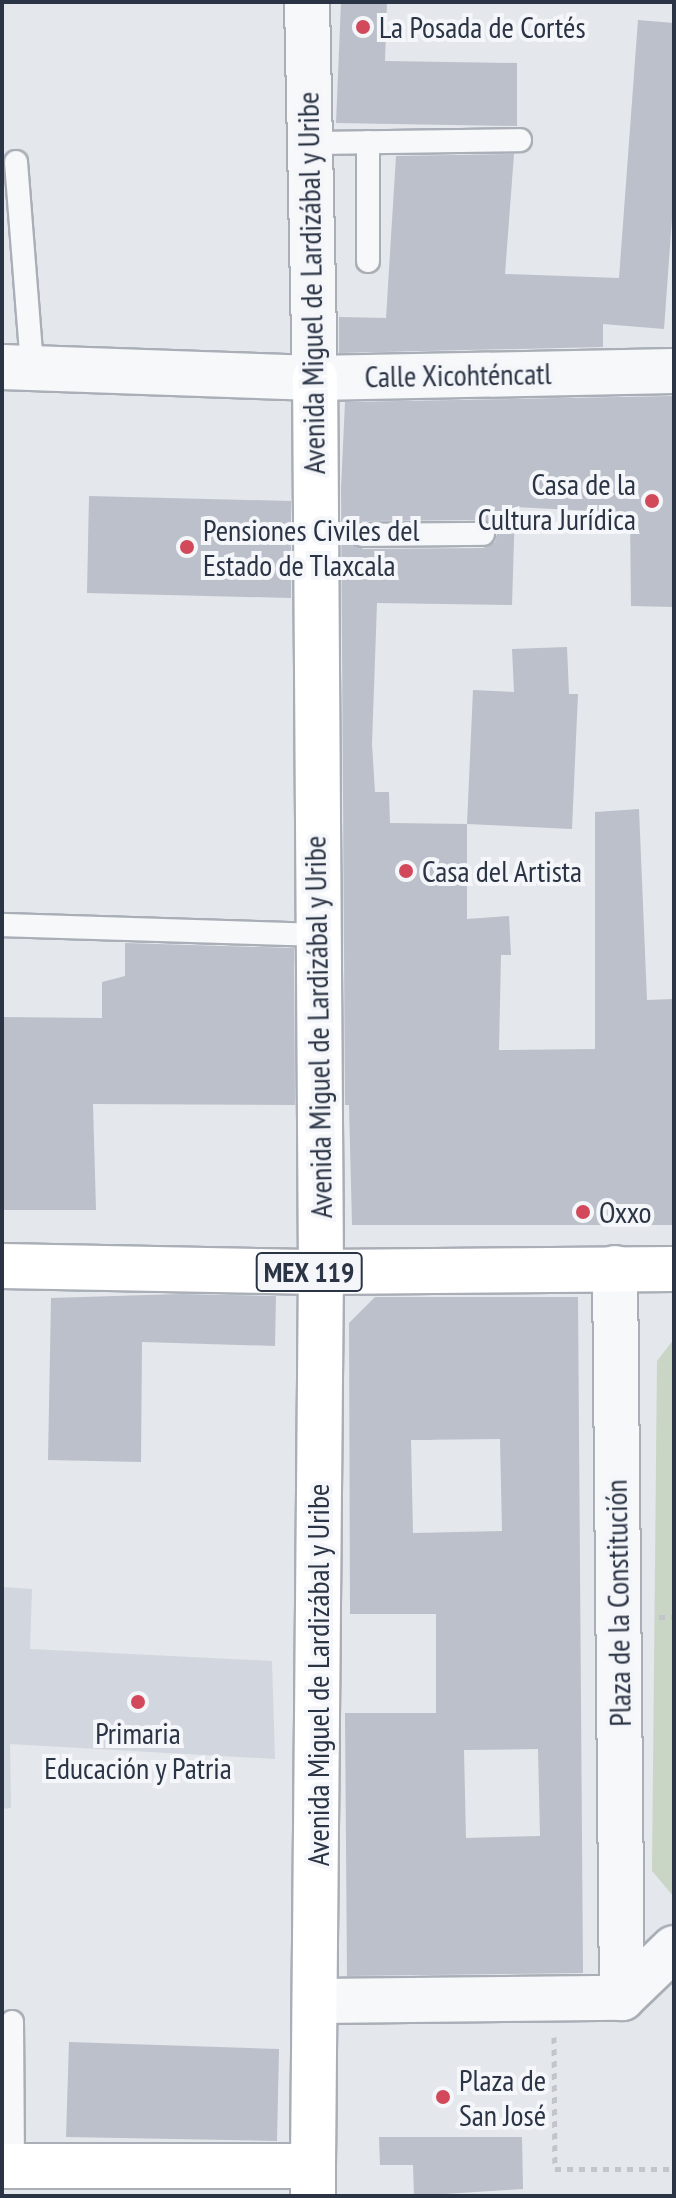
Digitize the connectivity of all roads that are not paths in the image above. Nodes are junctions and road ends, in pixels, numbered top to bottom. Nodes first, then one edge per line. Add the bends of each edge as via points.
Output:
1 (307, 2) edge
2 (520, 140) dead end
3 (368, 142) junction
4 (309, 143) junction
5 (16, 162) dead end
6 (368, 261) dead end
7 (17, 367) edge
8 (674, 371) edge
9 (315, 378) junction
10 (483, 534) dead end
11 (363, 535) dead end
12 (2, 925) edge
13 (317, 935) junction
14 (2, 1266) edge
15 (615, 1268) junction
16 (674, 1269) edge
17 (321, 1272) junction
18 (674, 1948) edge
19 (622, 1998) junction
20 (316, 2001) junction
21 (12, 2022) dead end
22 (7, 2166) edge
23 (313, 2181) edge

1 - 4 street, Avenida Miguel de Lardizábal y Uribe
2 - 3 lane
3 - 4 lane
3 - 6 lane
4 - 9 street, Avenida Miguel de Lardizábal y Uribe
5 - 7 lane
7 - 9 street, Calle Xicohténcatl
8 - 9 street, Calle Xicohténcatl
9 - 13 street, Avenida Miguel de Lardizábal y Uribe via 326,536
10 - 11 lane
12 - 13 lane
13 - 17 street, Avenida Miguel de Lardizábal y Uribe
14 - 17 street, MEX 119
15 - 16 street, MEX 119
15 - 17 street, MEX 119
15 - 19 street, Plaza de la Constitución
17 - 20 street, Avenida Miguel de Lardizábal y Uribe
18 - 19 street
19 - 20 street
20 - 23 street, Avenida Miguel de Lardizábal y Uribe
21 - 22 lane
22 - 23 street

